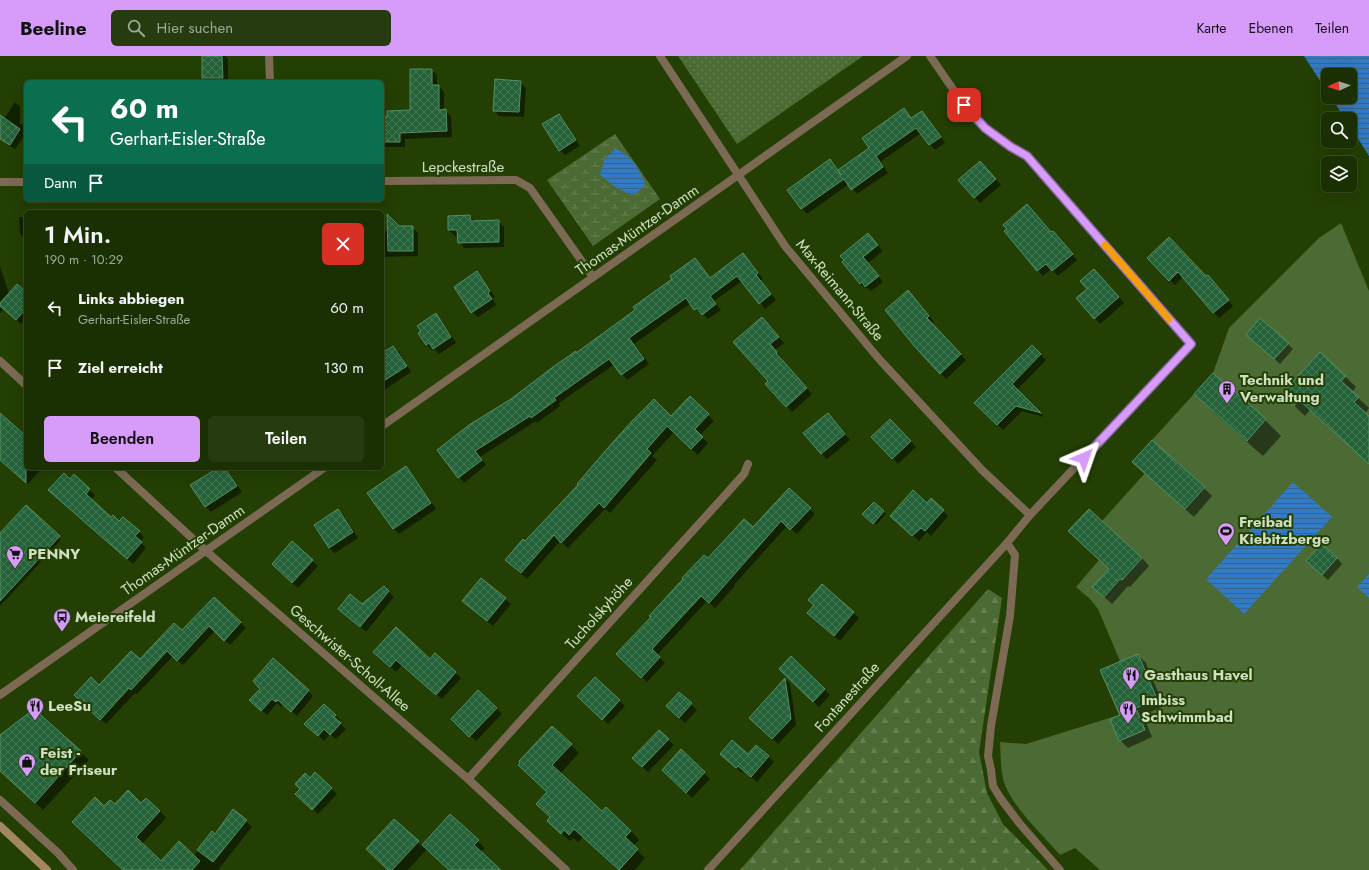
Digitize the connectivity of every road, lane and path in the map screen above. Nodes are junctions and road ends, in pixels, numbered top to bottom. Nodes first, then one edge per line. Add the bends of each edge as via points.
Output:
1 (270, 56) edge
2 (660, 56) edge
3 (907, 56) edge
4 (930, 56) edge
5 (270, 80) edge
6 (739, 176) junction
7 (384, 181) edge
8 (0, 182) edge
9 (24, 182) edge
10 (593, 277) junction
11 (0, 361) edge
12 (24, 383) edge
13 (384, 425) edge
14 (748, 464) dead end
15 (118, 470) edge
16 (321, 470) edge
17 (1030, 515) junction
18 (1007, 543) junction
19 (206, 551) junction
20 (0, 695) edge
21 (468, 779) junction
22 (0, 800) edge
23 (0, 826) edge
24 (47, 870) edge
25 (73, 870) edge
26 (566, 870) edge
27 (708, 870) edge
28 (1060, 870) edge

1 - 5 street
2 - 6 street, Max-Reimann-Straße
3 - 6 street, Thomas-Müntzer-Damm
4 - 17 street, Fontanestraße via 964,105 985,128 1027,156 1191,344
6 - 10 street, Thomas-Müntzer-Damm
6 - 17 street, Max-Reimann-Straße via 785,246 879,359 983,471
7 - 10 street, Lepckestraße via 516,180 530,188
8 - 9 street
10 - 13 street, Thomas-Müntzer-Damm
11 - 12 street
14 - 21 street, Tucholskyhöhe via 744,474
15 - 19 street, Geschwister-Scholl-Allee
16 - 19 street, Thomas-Müntzer-Damm
17 - 18 street, Fontanestraße
18 - 27 street, Fontanestraße
18 - 28 street via 1015,555 1010,616 991,726 988,756 990,770 993,786 1001,800
19 - 20 street, Thomas-Müntzer-Damm
19 - 21 street, Geschwister-Scholl-Allee
21 - 26 street, Geschwister-Scholl-Allee
22 - 25 street via 58,852
23 - 24 main road

